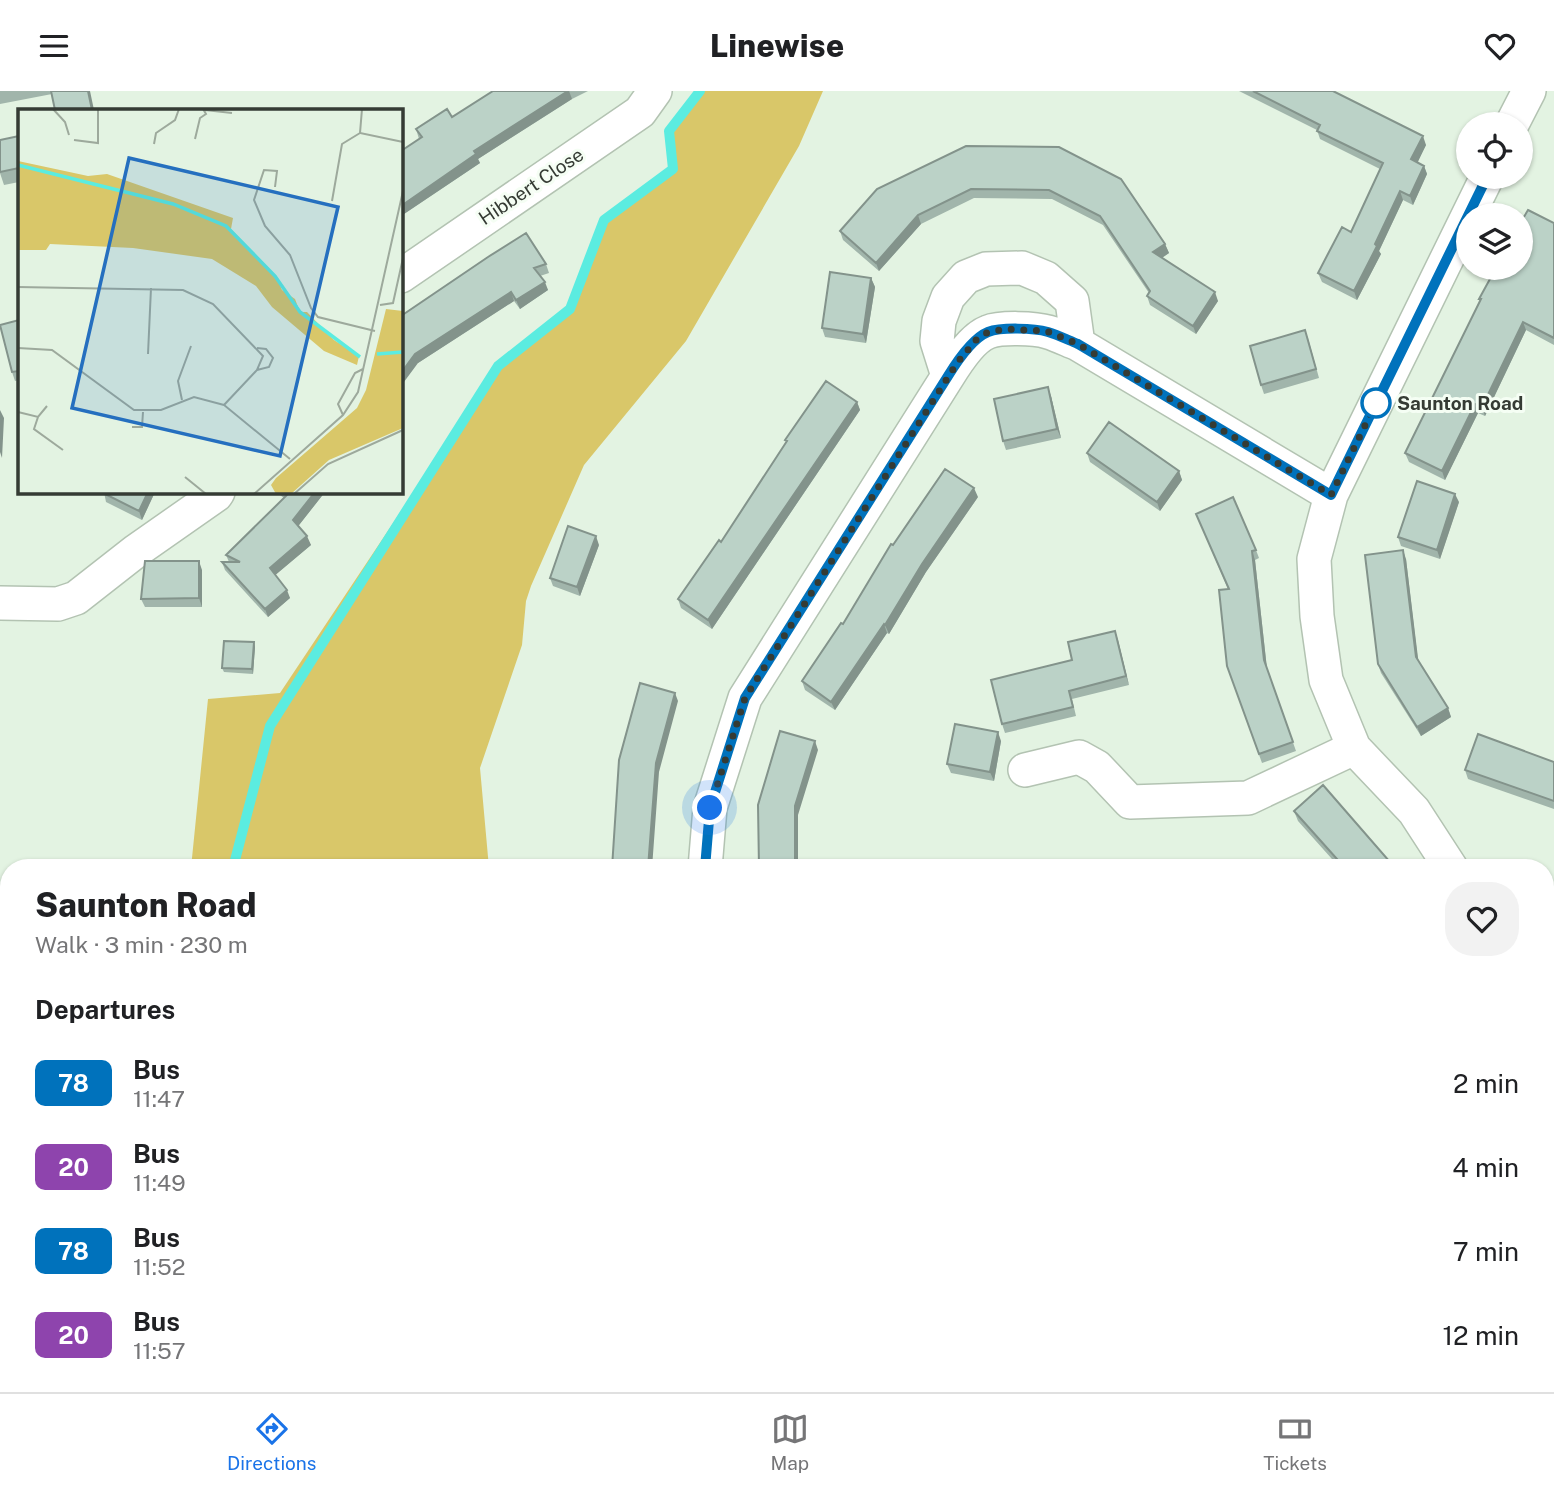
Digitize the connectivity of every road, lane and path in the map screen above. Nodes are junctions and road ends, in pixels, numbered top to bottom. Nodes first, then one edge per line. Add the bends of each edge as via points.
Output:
1 (655, 91) edge
2 (1529, 91) edge
3 (1519, 112) edge
4 (1481, 189) edge
5 (402, 275) edge
6 (1078, 344) junction
7 (948, 376) junction
8 (217, 493) edge
9 (1331, 495) junction
10 (0, 603) edge
11 (1354, 748) junction
12 (1025, 770) dead end
13 (706, 859) edge
14 (1445, 859) edge

1 - 5 street, Hibbert Close via 640,112
2 - 3 street
4 - 9 street
6 - 7 street via 1046,331 988,332
6 - 7 street via 1072,301 1046,278 1023,268 986,269 966,277 948,297 939,321 937,341
6 - 9 street
7 - 13 street via 745,698 710,808
8 - 10 street via 76,598 58,604
9 - 11 street via 1314,559 1317,616 1326,680
11 - 12 street via 1248,799 1130,802 1097,767 1079,757
11 - 14 street via 1415,811

